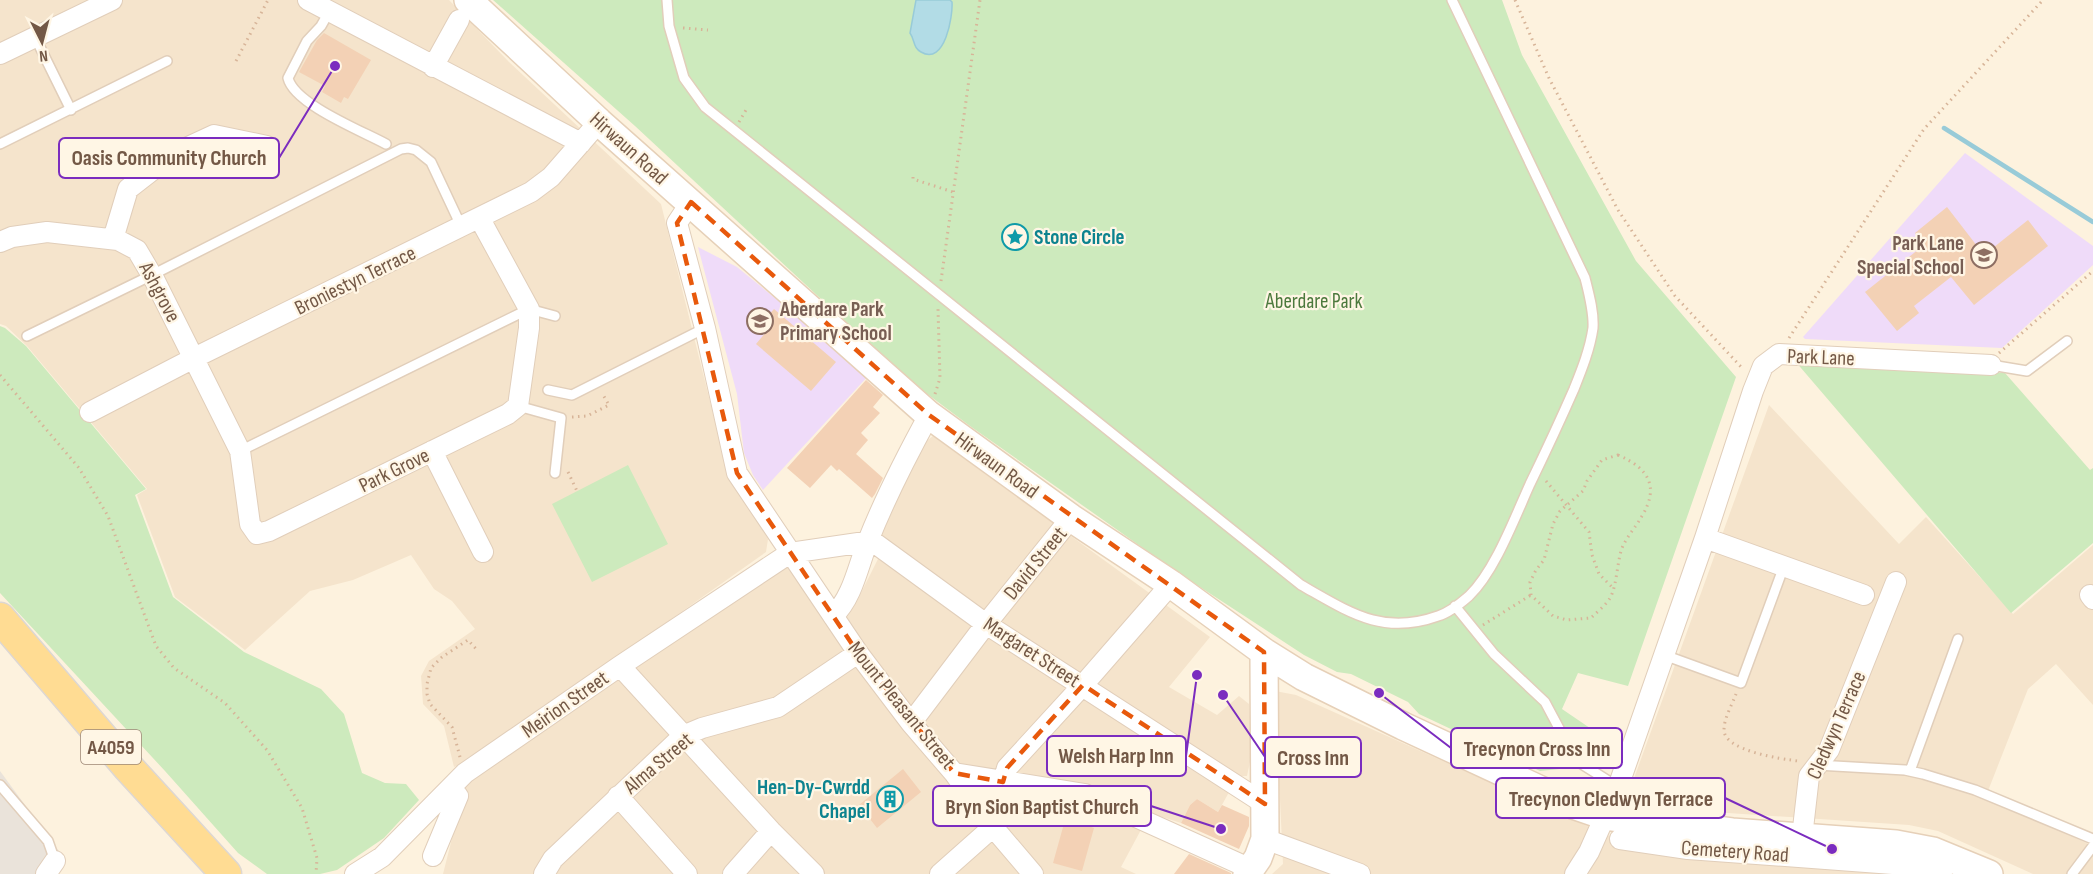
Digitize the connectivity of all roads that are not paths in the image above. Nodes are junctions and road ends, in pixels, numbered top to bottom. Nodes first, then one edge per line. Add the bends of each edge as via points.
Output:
1 (112, 0) edge
2 (308, 0) edge
3 (667, 0) edge
4 (1452, 0) edge
5 (464, 10) edge
6 (329, 12) junction
7 (34, 37) junction
8 (0, 54) edge
9 (167, 61) dead end
10 (433, 67) junction
11 (71, 110) junction
12 (599, 122) junction
13 (580, 143) junction
14 (0, 144) edge
15 (386, 144) dead end
16 (267, 146) dead end
17 (691, 202) junction
18 (480, 219) junction
19 (462, 228) junction
20 (113, 239) junction
21 (0, 242) edge
22 (152, 275) junction
23 (529, 309) junction
24 (555, 316) dead end
25 (705, 328) junction
26 (27, 336) dead end
27 (2067, 341) dead end
28 (194, 358) junction
29 (1989, 364) joint
30 (548, 390) dead end
31 (518, 406) junction
32 (90, 412) dead end
33 (926, 413) junction
34 (240, 451) junction
35 (432, 451) junction
36 (555, 473) dead end
37 (1071, 518) junction
38 (1705, 538) junction
39 (867, 542) junction
40 (483, 552) dead end
41 (790, 553) junction
42 (1784, 566) junction
43 (1896, 582) dead end
44 (1171, 584) junction
45 (1864, 595) dead end
46 (1455, 606) junction
47 (833, 616) junction
48 (0, 618) edge
49 (986, 624) junction
50 (1958, 639) dead end
51 (1264, 652) junction
52 (858, 653) junction
53 (1664, 655) junction
54 (620, 666) junction
55 (1083, 685) junction
56 (911, 723) junction
57 (683, 736) junction
58 (1817, 765) junction
59 (1910, 771) junction
60 (954, 773) junction
61 (1003, 782) junction
62 (0, 786) edge
63 (1618, 787) junction
64 (451, 788) junction
65 (618, 796) junction
66 (1265, 804) junction
67 (1605, 816) junction
68 (993, 827) junction
69 (771, 831) junction
70 (1671, 836) junction
71 (1802, 837) junction
72 (1264, 839) junction
73 (1620, 839) dead end
74 (2093, 839) edge
75 (2093, 846) edge
76 (433, 856) dead end
77 (50, 867) edge
78 (1249, 872) edge
79 (225, 874) edge
80 (355, 874) edge
81 (544, 874) edge
82 (687, 874) edge
83 (733, 874) edge
84 (814, 874) edge
85 (940, 874) edge
86 (1033, 874) edge
87 (1360, 874) edge
88 (1575, 874) edge
89 (1942, 874) edge
90 (1989, 874) edge
91 (2072, 874) edge

1 - 7 street
2 - 6 street
3 - 46 lane via 670,28 684,78 705,107 1301,585 1356,615 1385,624 1413,622 1440,615
4 - 46 lane via 1585,278 1593,326 1587,355 1502,545 1469,596
5 - 10 street
5 - 12 main road, Hirwaun Road
6 - 10 street
6 - 15 lane via 307,41 288,78 289,84 317,108
7 - 8 street
7 - 11 lane
9 - 11 lane
10 - 13 street
11 - 14 lane
12 - 13 street, Broniestyn Terrace
12 - 17 main road, Hirwaun Road
13 - 18 street, Broniestyn Terrace via 551,177
16 - 20 street via 214,135 173,154 128,189
17 - 25 street, Mount Pleasant Street via 677,223
17 - 33 main road, Hirwaun Road
18 - 19 street, Broniestyn Terrace
18 - 23 street
19 - 22 lane via 431,162 416,150 400,149
19 - 28 street, Broniestyn Terrace
20 - 21 street, Ashgrove via 47,232
20 - 22 street, Ashgrove via 137,250
22 - 26 lane
22 - 28 street, Ashgrove
23 - 24 lane
23 - 31 street
23 - 34 lane
25 - 30 lane via 572,395
25 - 41 street, Mount Pleasant Street via 737,473
27 - 29 lane via 2027,371
28 - 32 street, Broniestyn Terrace
28 - 34 street, Park Grove
29 - 38 street, Park Lane via 1779,354 1763,366 1756,383
31 - 35 street, Park Grove
31 - 36 lane via 561,418
33 - 37 main road, Hirwaun Road
33 - 39 street
34 - 35 street, Park Grove via 250,524 256,534
35 - 40 street
37 - 44 main road, Hirwaun Road
37 - 49 street, David Street
38 - 42 street
38 - 53 street, Park Lane
39 - 41 street
39 - 47 street via 843,607
39 - 49 street, Margaret Street via 872,541
41 - 47 street, Mount Pleasant Street
41 - 54 street, Meirion Street
42 - 45 street
42 - 53 lane via 1741,683
43 - 58 street, Cledwyn Terrace via 1829,750
44 - 51 main road, Hirwaun Road
44 - 55 street
46 - 63 lane via 1494,654 1545,702 1580,763
47 - 52 street, Mount Pleasant Street
48 - 79 main road, A4059
49 - 55 street, Margaret Street
49 - 56 street, David Street
50 - 59 lane
51 - 66 main road
51 - 67 main road, Hirwaun Road via 1304,677 1402,726
52 - 56 street, Mount Pleasant Street
52 - 57 street, Alma Street via 778,707
53 - 63 street, Park Lane
54 - 57 street
54 - 64 street, Meirion Street via 465,773
55 - 61 street via 1007,768
55 - 66 street, Margaret Street
56 - 60 street, Mount Pleasant Street
57 - 65 street, Alma Street
57 - 69 street
58 - 59 lane
58 - 71 street, Cledwyn Terrace via 1809,776
59 - 74 lane via 1975,790
60 - 61 street, Mount Pleasant Street
60 - 68 street
61 - 78 street, Mount Pleasant Street via 1085,794
62 - 77 lane via 48,841
63 - 67 street, Park Lane
64 - 76 street via 458,796
64 - 80 street, Meirion Street via 382,857
65 - 81 street, Alma Street via 553,859
65 - 82 street
66 - 72 main road
67 - 70 main road, Cemetery Road
67 - 88 street, Park Lane
68 - 85 street
68 - 86 street
69 - 83 street
69 - 84 street
70 - 71 main road, Cemetery Road
70 - 73 street, Cemetery Road
70 - 89 street, Cemetery Road via 1893,864
71 - 90 main road, Cemetery Road via 1896,844 1932,851
72 - 78 main road
72 - 87 street
75 - 91 lane

